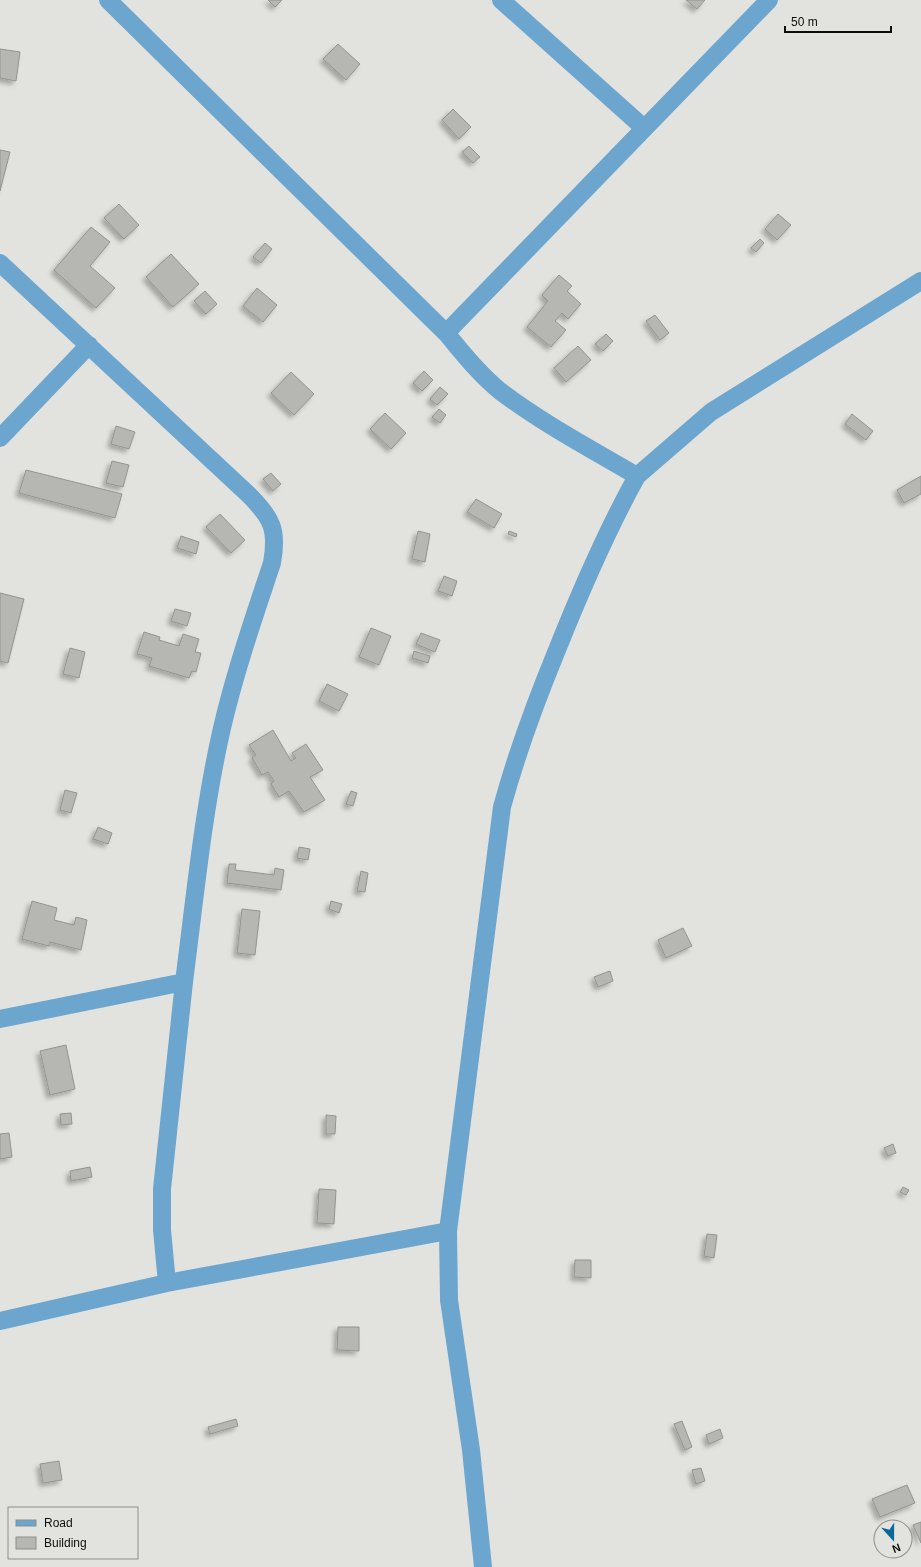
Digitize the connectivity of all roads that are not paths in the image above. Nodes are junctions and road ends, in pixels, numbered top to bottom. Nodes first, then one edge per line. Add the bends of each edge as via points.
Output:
1 (108, 0) edge
2 (501, 0) edge
3 (770, 0) edge
4 (644, 128) junction
5 (0, 263) edge
6 (921, 281) edge
7 (446, 333) junction
8 (89, 345) junction
9 (0, 438) edge
10 (637, 476) junction
11 (184, 982) junction
12 (0, 1019) edge
13 (448, 1231) junction
14 (166, 1283) junction
15 (0, 1321) edge
16 (483, 1567) edge

1 - 7 street
2 - 4 street
3 - 4 street
4 - 7 street
5 - 8 street
6 - 10 street via 712,412
7 - 10 street via 472,364 500,390
8 - 9 street
8 - 11 street via 265,512 276,542 222,729 207,806
10 - 13 street via 596,556 535,703 515,759 502,807
11 - 12 street
11 - 14 street via 162,1189
13 - 14 street
13 - 16 street via 449,1300 471,1450
14 - 15 street

